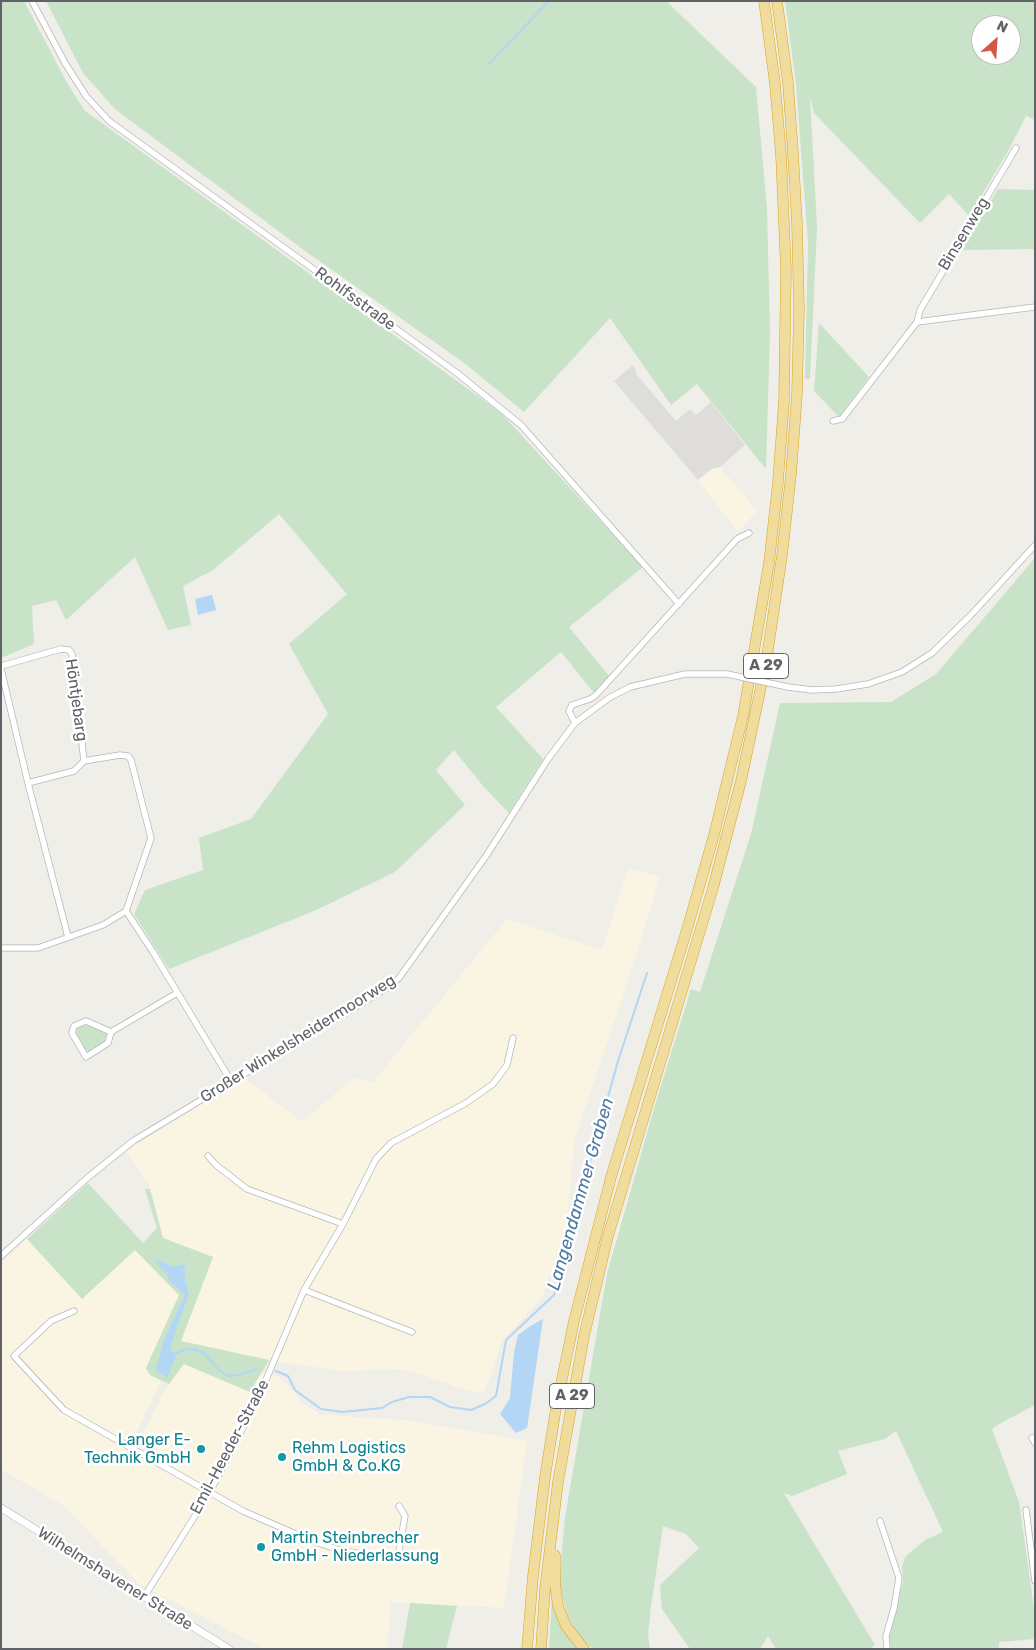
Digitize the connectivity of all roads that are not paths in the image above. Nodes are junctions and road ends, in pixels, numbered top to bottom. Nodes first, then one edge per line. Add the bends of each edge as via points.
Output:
1 (32, 1) edge
2 (764, 1) edge
3 (777, 1) edge
4 (1016, 148) dead end
5 (1035, 307) edge
6 (917, 322) junction
7 (833, 421) dead end
8 (749, 533) dead end
9 (1035, 545) edge
10 (678, 604) junction
11 (1, 668) edge
12 (575, 723) junction
13 (84, 761) junction
14 (28, 783) junction
15 (126, 910) junction
16 (68, 937) junction
17 (1, 948) edge
18 (177, 993) junction
19 (111, 1032) junction
20 (513, 1038) dead end
21 (231, 1081) junction
22 (208, 1156) dead end
23 (343, 1224) junction
24 (1, 1256) edge
25 (304, 1290) junction
26 (74, 1311) dead end
27 (412, 1332) dead end
28 (558, 1482) junction
29 (210, 1492) junction
30 (399, 1506) dead end
31 (1, 1508) edge
32 (1026, 1510) dead end
33 (880, 1521) dead end
34 (1035, 1581) edge
35 (144, 1597) junction
36 (229, 1649) edge
37 (528, 1649) edge
38 (541, 1649) edge
39 (584, 1649) edge
40 (887, 1649) edge

1 - 10 street, Rohlfsstraße via 65,64 86,96 109,121 457,373 521,424
2 - 37 highway, A 29 via 781,155 786,270 784,401 769,562 745,708 716,826 611,1177 574,1321 545,1477
3 - 28 highway, A 29 via 788,83 799,308 797,394 782,556 766,663 741,781 713,888 608,1236 582,1345
4 - 6 street, Binsenweg via 920,310
5 - 6 street
6 - 7 street via 842,419
8 - 10 street via 737,539
9 - 12 street, Großer Winkelsheidermoorweg, bridge via 932,653 902,672 868,684 812,690 726,674 684,674 630,687
10 - 12 street via 596,695 572,705 569,710
11 - 13 street, Höntjebarg via 62,649 69,650
11 - 14 street, Höntjebarg
12 - 21 street, Großer Winkelsheidermoorweg via 399,978
13 - 14 street, Höntjebarg via 74,771
13 - 15 street, Höntjebarg via 120,755 131,760 151,838
14 - 16 street, Höntjebarg
15 - 16 street via 103,925
15 - 18 street
16 - 17 street via 38,948
18 - 19 street
18 - 21 street
19 - 19 street via 108,1043 86,1057 72,1033 74,1026 86,1021
20 - 23 street, Emil-Heeder-Straße via 506,1065 493,1084 466,1103 391,1143 376,1159
21 - 24 street, Großer Winkelsheidermoorweg via 133,1141
22 - 23 street via 247,1189
23 - 25 street, Emil-Heeder-Straße
25 - 27 street
25 - 29 street, Emil-Heeder-Straße via 260,1394
26 - 29 street via 50,1321 14,1356 64,1410
28 - 38 highway, A 29
28 - 39 highway via 562,1493 554,1564 556,1597 566,1626
29 - 30 street via 243,1512 312,1541 343,1551 389,1558 399,1551 404,1516
29 - 35 street, Emil-Heeder-Straße
31 - 35 street, Wilhelmshavener Straße
32 - 34 street
33 - 40 street via 899,1578 886,1636
35 - 36 street, Wilhelmshavener Straße

